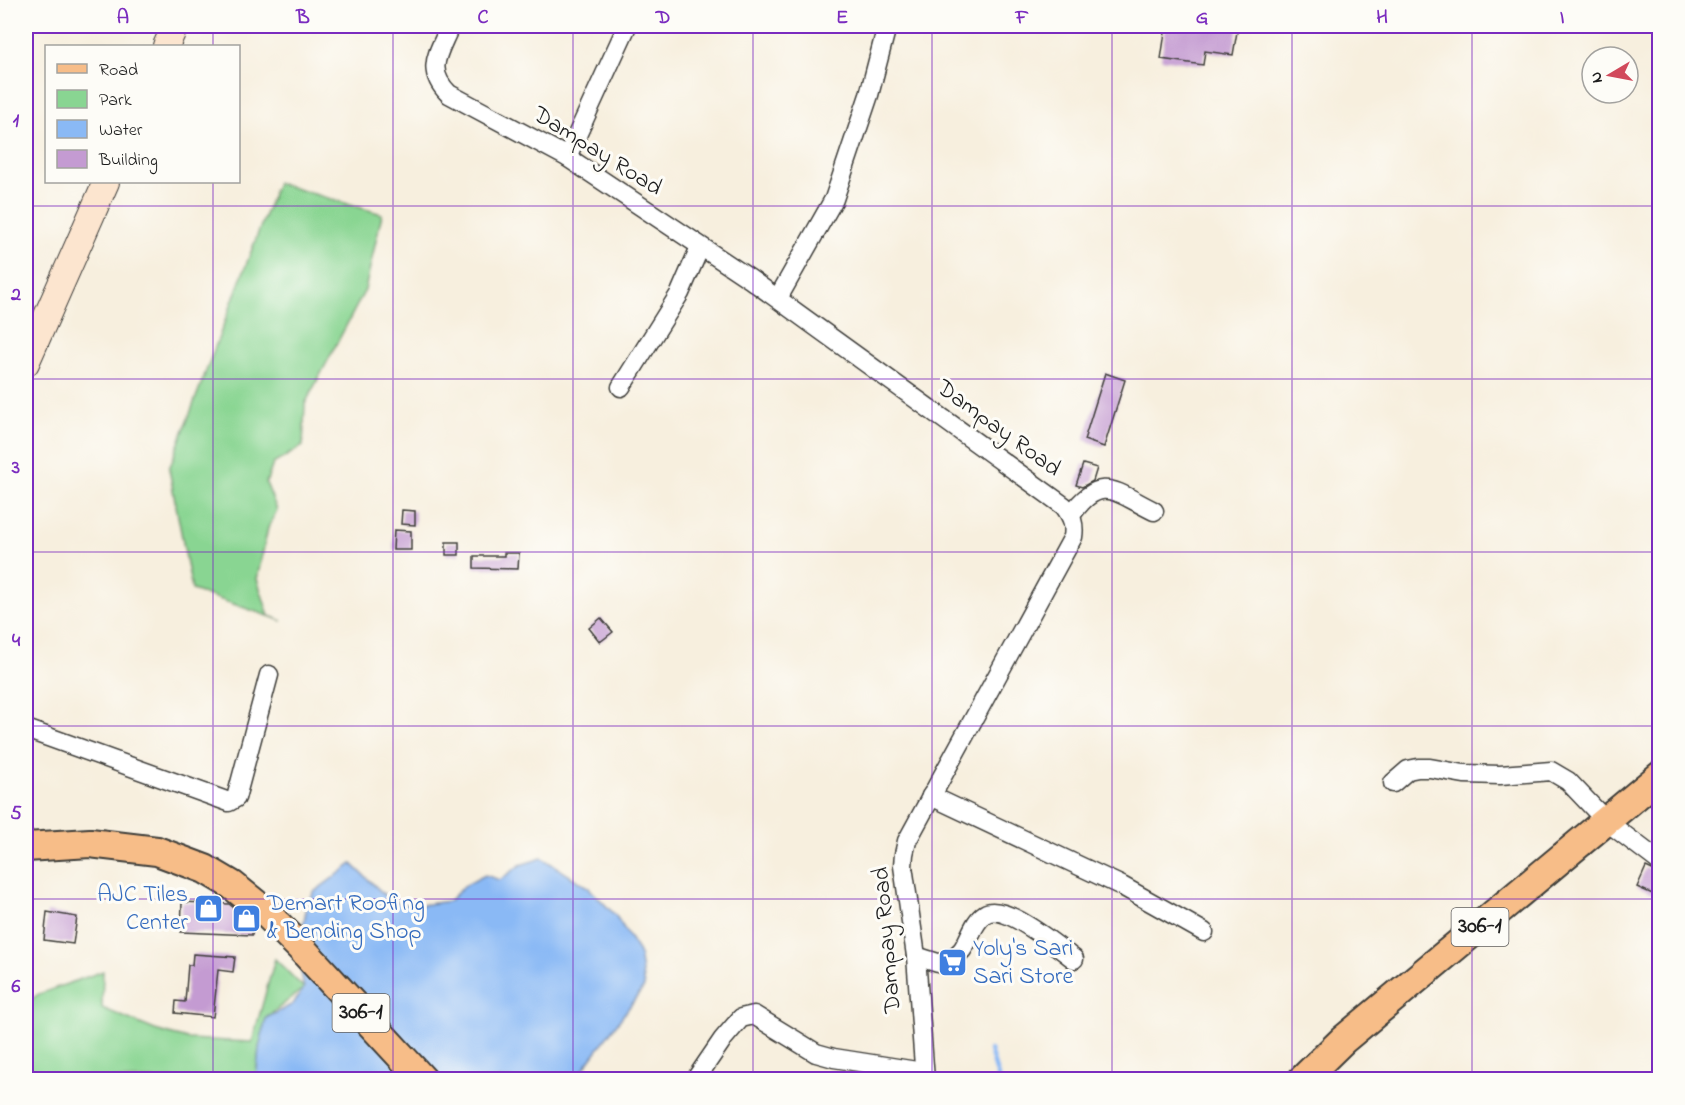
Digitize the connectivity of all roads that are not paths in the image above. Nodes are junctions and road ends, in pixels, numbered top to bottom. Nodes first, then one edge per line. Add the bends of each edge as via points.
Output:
1 (175, 26) edge
2 (450, 26) edge
3 (627, 26) edge
4 (887, 26) edge
5 (166, 45) edge
6 (567, 157) junction
7 (106, 183) edge
8 (700, 248) junction
9 (778, 298) junction
10 (26, 363) edge
11 (621, 387) dead end
12 (1154, 511) dead end
13 (1071, 515) junction
14 (269, 675) dead end
15 (26, 729) edge
16 (1659, 776) edge
17 (1393, 783) dead end
18 (931, 796) junction
19 (1606, 821) junction
20 (26, 827) edge
21 (90, 843) junction
22 (26, 847) edge
23 (1659, 862) edge
24 (1204, 932) dead end
25 (916, 956) junction
26 (1074, 959) dead end
27 (924, 1076) edge
28 (423, 1080) edge
29 (695, 1080) edge
30 (1302, 1080) edge

1 - 5 main road
2 - 6 street, Dampay Road via 435,64 440,85 449,94
3 - 6 street
4 - 9 street via 869,95 834,198
6 - 8 street, Dampay Road
7 - 10 main road
8 - 9 street, Dampay Road
8 - 11 street via 680,293
9 - 13 street, Dampay Road via 1064,506
12 - 13 street via 1104,488 1094,490
13 - 18 street, Dampay Road via 1075,525 1073,537
14 - 15 street via 237,798 229,802
16 - 19 main road, 306-1
17 - 19 street via 1408,770 1418,768 1500,775 1551,771 1568,782
18 - 24 street via 1122,886
18 - 25 street, Dampay Road via 903,854
19 - 23 street
19 - 30 main road, 306-1 via 1343,1040
20 - 21 main road, 306-1
21 - 22 main road, 306-1
21 - 28 main road, 306-1 via 158,851 205,869 232,885 299,946
25 - 26 street via 948,963 962,949 976,924 994,911 1035,931
25 - 27 street, Dampay Road
27 - 29 street via 816,1053 754,1015 741,1018

